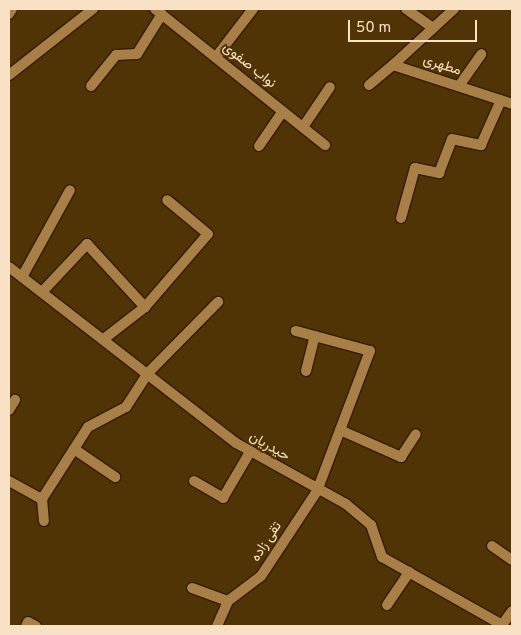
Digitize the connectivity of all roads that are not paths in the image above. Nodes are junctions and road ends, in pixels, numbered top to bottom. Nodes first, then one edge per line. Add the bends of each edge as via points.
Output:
1 (12, 9) edge
2 (93, 9) edge
3 (253, 9) edge
4 (406, 9) edge
5 (454, 9) edge
6 (159, 12) edge
7 (9, 14) edge
8 (433, 28) junction
9 (481, 54) dead end
10 (216, 57) junction
11 (393, 65) junction
12 (9, 75) edge
13 (369, 85) dead end
14 (91, 86) dead end
15 (459, 86) junction
16 (330, 87) dead end
17 (501, 100) junction
18 (512, 104) edge
19 (283, 111) junction
20 (303, 127) junction
21 (325, 145) dead end
22 (259, 146) dead end
23 (70, 190) dead end
24 (167, 200) dead end
25 (400, 218) dead end
26 (9, 267) edge
27 (22, 277) junction
28 (42, 292) junction
29 (218, 302) dead end
30 (145, 307) junction
31 (296, 331) dead end
32 (315, 336) junction
33 (105, 338) junction
34 (306, 370) dead end
35 (148, 373) junction
36 (15, 400) dead end
37 (9, 410) edge
38 (340, 430) junction
39 (416, 434) dead end
40 (74, 449) junction
41 (250, 452) junction
42 (115, 477) dead end
43 (9, 480) edge
44 (194, 481) dead end
45 (317, 490) junction
46 (42, 499) junction
47 (44, 521) dead end
48 (492, 546) dead end
49 (512, 560) edge
50 (409, 572) junction
51 (192, 588) dead end
52 (228, 601) junction
53 (388, 605) dead end
54 (512, 611) edge
55 (26, 626) edge
56 (36, 626) edge
57 (216, 626) edge

1 - 7 street
2 - 12 street
3 - 10 street
4 - 8 street
5 - 8 street
6 - 10 street, نواب صفوی
6 - 14 street via 137,54 116,55
8 - 11 street
9 - 15 street
10 - 19 street, نواب صفوی
11 - 13 street
11 - 15 street, مطهری
15 - 17 street, مطهری
16 - 20 street
17 - 18 street, مطهری
17 - 25 street via 481,145 452,139 440,173 415,168
19 - 20 street, نواب صفوی
19 - 22 street
20 - 21 street, نواب صفوی
23 - 27 street
24 - 30 street via 208,234
26 - 27 street, حیدریان
27 - 28 street, حیدریان
28 - 30 street via 87,244
28 - 33 street, حیدریان
29 - 35 street
30 - 33 street
31 - 32 street
32 - 34 street
32 - 38 street, تقی زاده via 370,351
33 - 35 street, حیدریان
35 - 40 street via 126,408 88,428
35 - 41 street, حیدریان
36 - 37 street
38 - 39 street via 401,457
38 - 45 street, تقی زاده
40 - 42 street
40 - 46 street
41 - 44 street via 223,498
41 - 45 street, حیدریان
43 - 46 street
45 - 50 street, حیدریان via 346,504 371,524 382,557
45 - 52 street, تقی زاده via 261,576
46 - 47 street
48 - 49 street
50 - 53 street
50 - 54 street, حیدریان via 502,625
51 - 52 street
52 - 57 street, تقی زاده
55 - 56 street via 28,622

